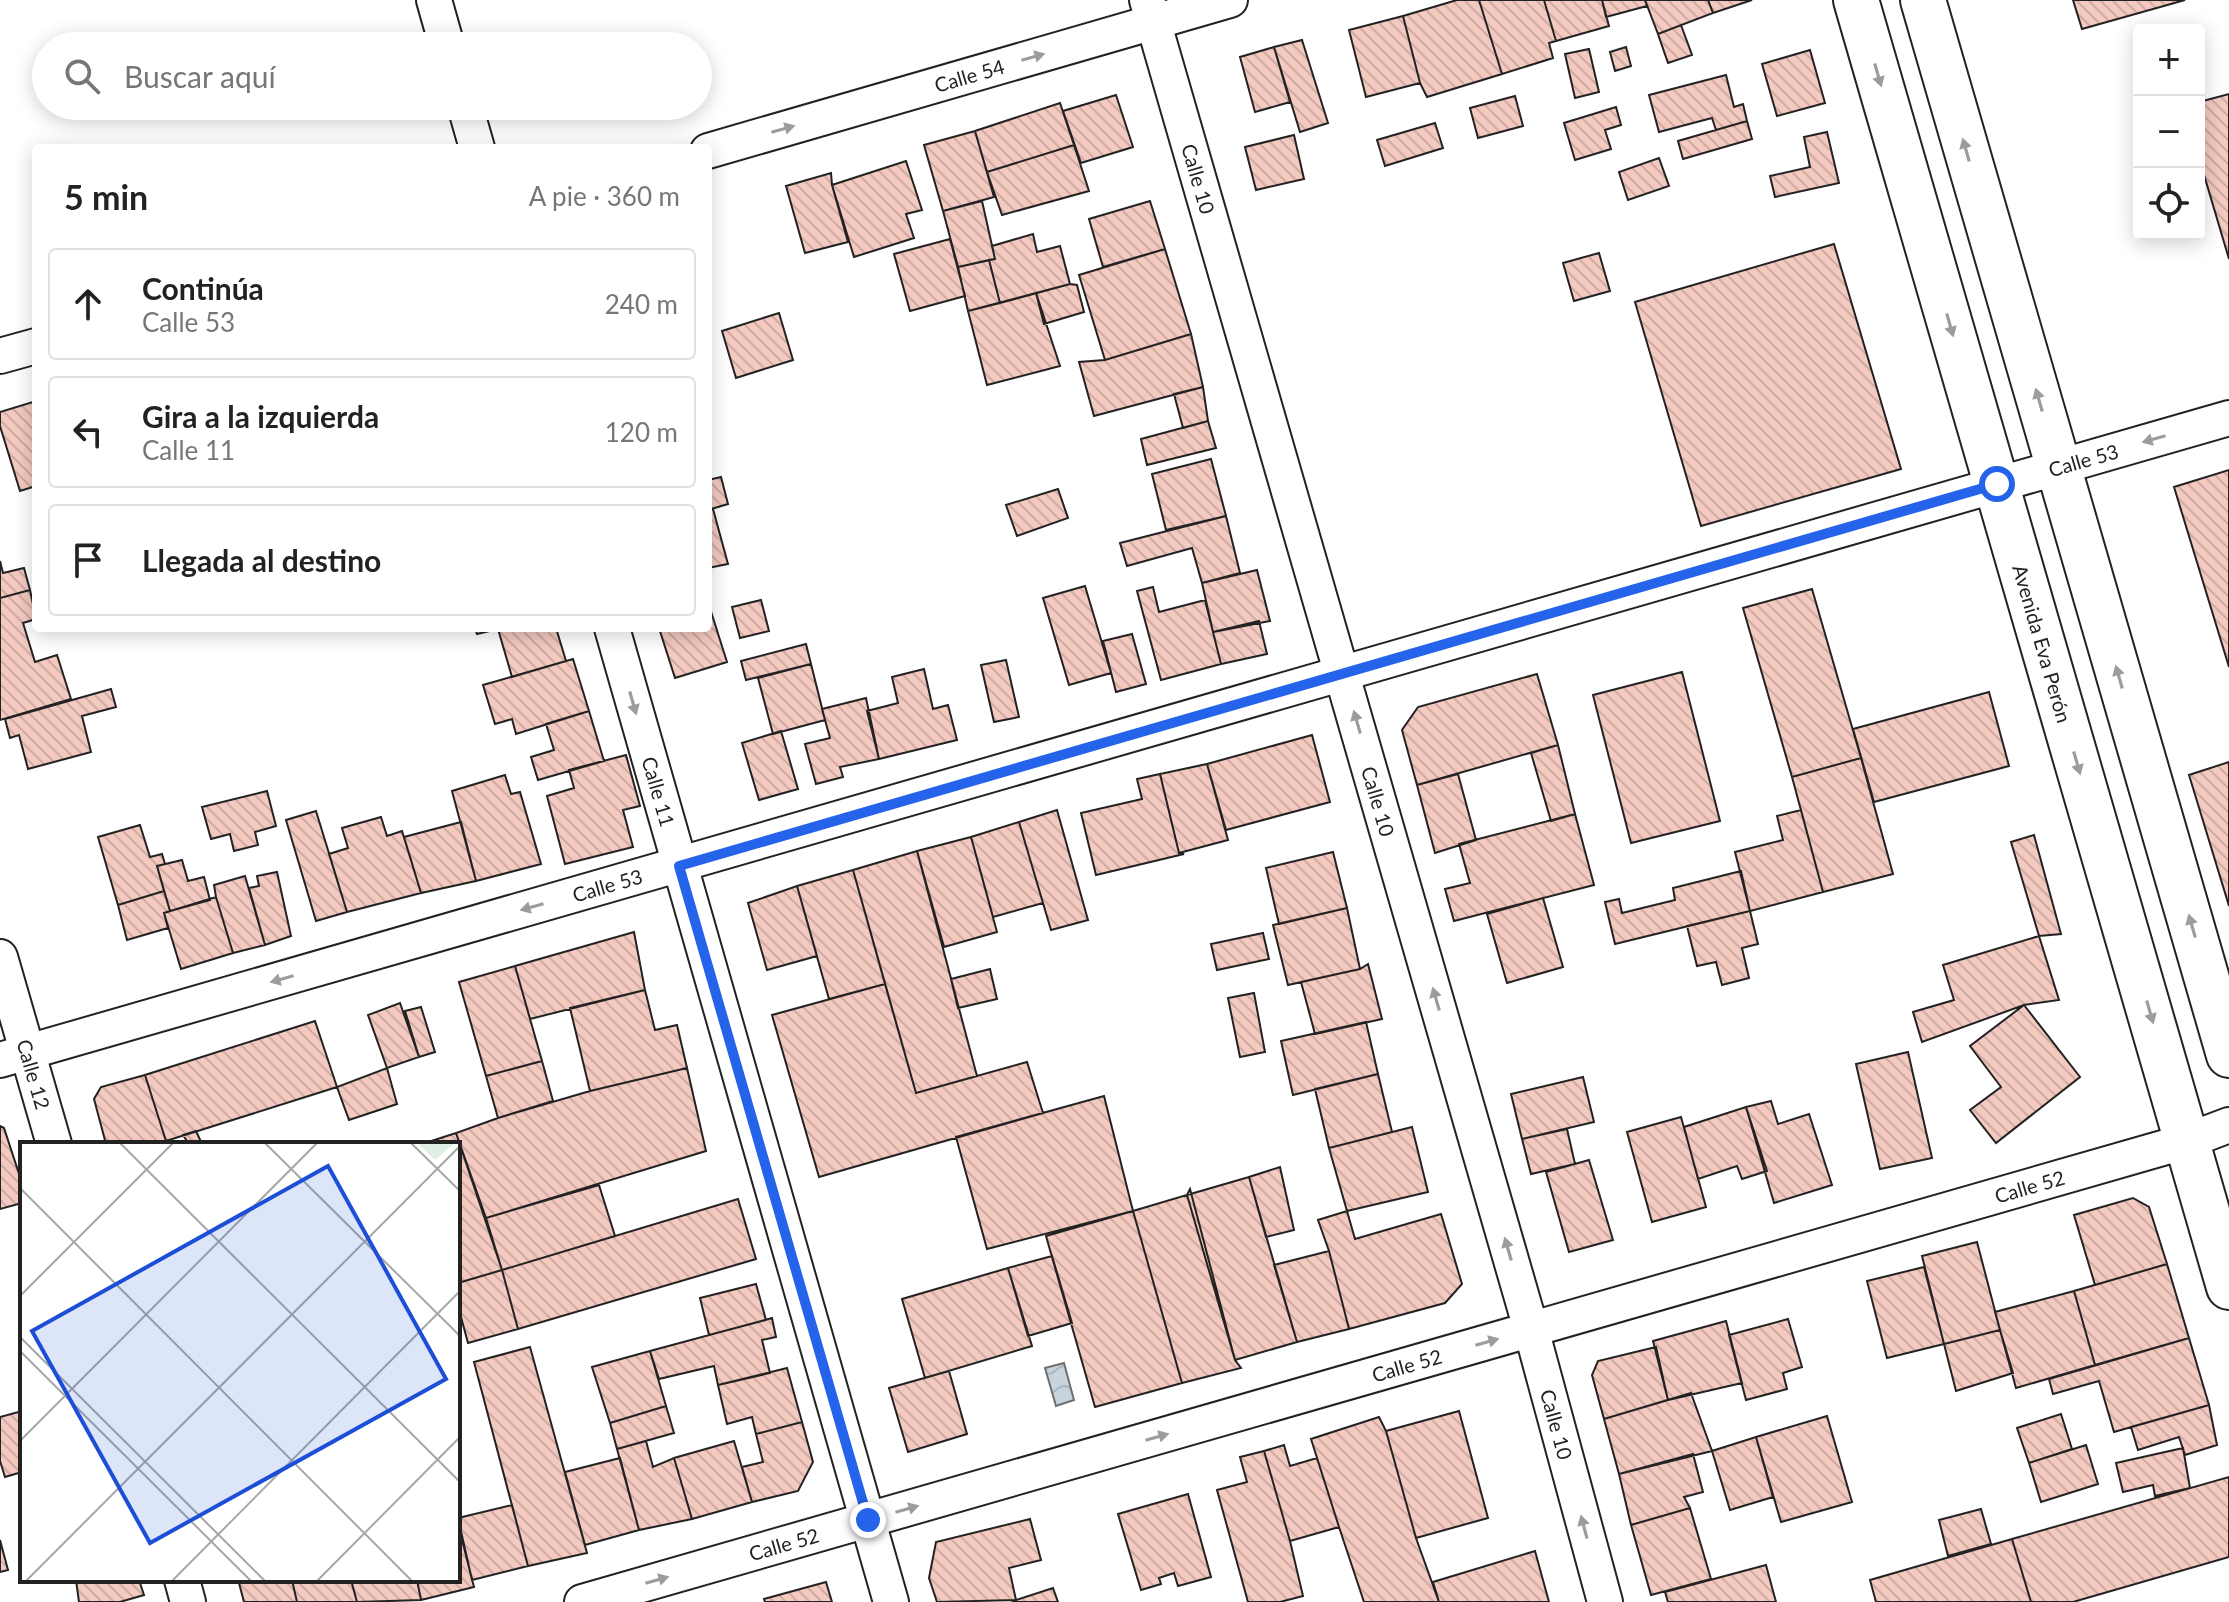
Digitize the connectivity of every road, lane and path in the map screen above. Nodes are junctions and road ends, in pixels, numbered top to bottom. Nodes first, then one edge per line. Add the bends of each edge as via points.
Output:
1 (434, 0) edge
2 (1230, 0) edge
3 (1856, 0) edge
4 (1923, 0) edge
5 (1150, 11) edge
6 (443, 32) edge
7 (469, 120) edge
8 (476, 144) edge
9 (712, 150) edge
10 (32, 347) edge
11 (0, 356) edge
12 (2229, 418) edge
13 (2058, 467) junction
14 (1997, 484) junction
15 (613, 632) edge
16 (1342, 673) junction
17 (679, 866) junction
18 (0, 957) edge
19 (2229, 1055) edge
20 (14, 1056) edge
21 (2229, 1125) edge
22 (2187, 1141) junction
23 (53, 1142) edge
24 (2229, 1287) edge
25 (1531, 1329) junction
26 (868, 1520) junction
27 (183, 1582) edge
28 (188, 1602) edge
29 (582, 1602) edge
30 (891, 1602) edge
31 (1605, 1602) edge

1 - 6 street
2 - 5 street, Calle 54
3 -> 14 main road, Avenida Eva Perón
13 -> 4 main road
9 -> 5 street, Calle 54
5 - 16 street, Calle 10
7 - 8 street
10 - 11 street
12 -> 13 street, Calle 53
13 - 14 street, Calle 53
19 -> 13 main road
14 - 16 street, Calle 53
14 -> 22 main road, Avenida Eva Perón
15 -> 17 street, Calle 11
16 - 17 street, Calle 53
25 -> 16 street, Calle 10
17 -> 20 street, Calle 53
17 - 26 street, Calle 11
18 - 20 street, Calle 12
20 - 23 street, Calle 12
21 - 22 street, Calle 52
22 - 24 main road, Avenida Eva Perón
22 - 25 street, Calle 52
26 -> 25 street, Calle 52
31 -> 25 street, Calle 10
29 -> 26 street, Calle 52
26 - 30 street, Calle 11
27 - 28 street

